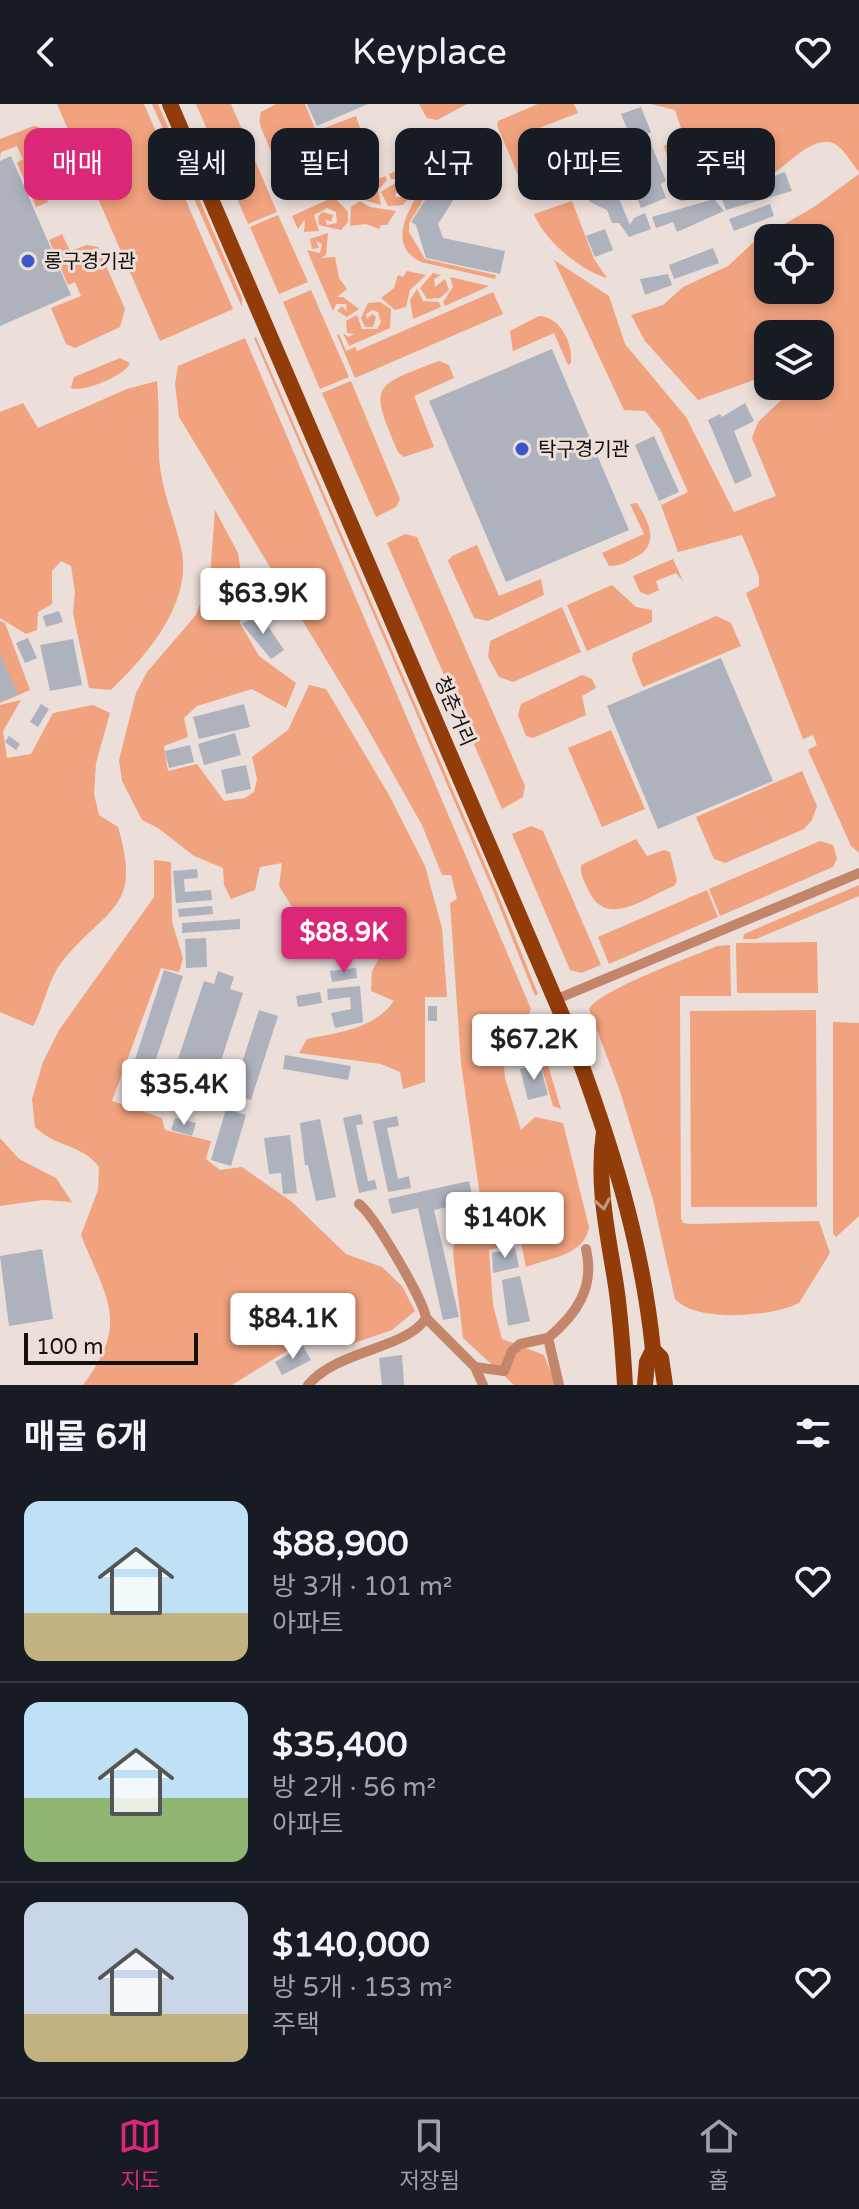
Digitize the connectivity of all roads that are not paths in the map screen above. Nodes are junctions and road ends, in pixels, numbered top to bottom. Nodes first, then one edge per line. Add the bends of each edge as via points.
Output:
1 (170, 104) edge
2 (859, 873) edge
3 (557, 999) junction
4 (605, 1127) junction
5 (359, 1204) dead end
6 (586, 1249) dead end
7 (426, 1318) junction
8 (548, 1338) junction
9 (657, 1357) junction
10 (475, 1367) junction
11 (308, 1385) edge
12 (483, 1385) edge
13 (559, 1385) edge
14 (625, 1385) edge
15 (645, 1385) edge
16 (665, 1385) edge

1 - 3 main road, 청춘거리
2 - 3 street
3 - 4 main road, 청춘거리
4 - 9 main road, 청춘거리 via 636,1242
4 -> 14 main road via 600,1180
5 - 7 street via 372,1215
6 - 8 street via 591,1269 586,1292
7 - 10 street
7 - 11 street via 400,1338 326,1367
8 - 10 street via 520,1344 504,1371
8 - 13 street
9 - 15 main road, 청춘거리 via 647,1362
9 - 16 main road, 청춘거리
10 - 12 street

